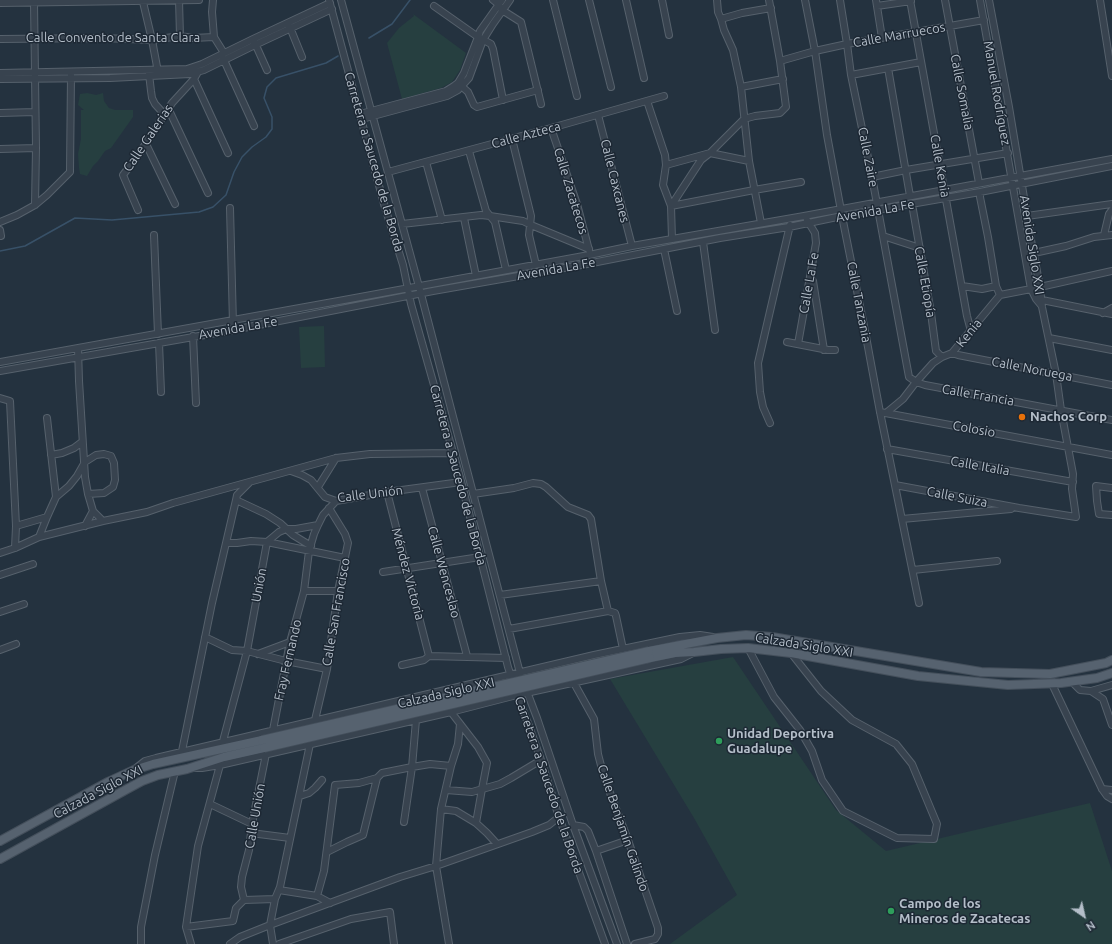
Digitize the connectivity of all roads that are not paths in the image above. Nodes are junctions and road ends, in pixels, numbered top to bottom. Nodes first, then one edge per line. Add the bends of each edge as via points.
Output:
1 (179, 0) edge
2 (199, 0) edge
3 (213, 0) edge
4 (341, 0) edge
5 (510, 0) edge
6 (553, 0) edge
7 (590, 0) edge
8 (626, 0) edge
9 (662, 0) edge
10 (717, 0) edge
11 (769, 0) edge
12 (805, 0) edge
13 (840, 0) edge
14 (910, 0) edge
15 (945, 0) edge
16 (980, 0) edge
17 (989, 0) edge
18 (1100, 0) edge
19 (498, 1) edge
20 (34, 2) junction
21 (143, 2) junction
22 (0, 3) edge
23 (876, 3) edge
24 (330, 4) edge
25 (434, 6) dead end
26 (771, 8) junction
27 (502, 10) junction
28 (721, 19) junction
29 (984, 20) junction
30 (289, 26) junction
31 (949, 26) junction
32 (916, 33) junction
33 (669, 35) dead end
34 (180, 36) junction
35 (214, 37) junction
36 (0, 38) edge
37 (34, 38) junction
38 (882, 38) junction
39 (480, 39) junction
40 (152, 40) junction
41 (254, 42) junction
42 (847, 44) junction
43 (1110, 48) edge
44 (815, 51) junction
45 (223, 56) junction
46 (302, 57) dead end
47 (780, 61) junction
48 (922, 62) junction
49 (888, 68) junction
50 (198, 69) junction
51 (111, 70) junction
52 (268, 70) dead end
53 (71, 71) junction
54 (0, 73) edge
55 (149, 73) junction
56 (158, 73) junction
57 (190, 74) junction
58 (35, 75) junction
59 (851, 75) junction
60 (1112, 76) edge
61 (71, 78) junction
62 (110, 78) junction
63 (644, 78) dead end
64 (0, 79) edge
65 (783, 79) junction
66 (459, 85) junction
67 (611, 87) dead end
68 (740, 87) junction
69 (538, 90) junction
70 (578, 96) dead end
71 (664, 96) dead end
72 (503, 100) junction
73 (647, 101) junction
74 (541, 104) dead end
75 (168, 108) junction
76 (35, 112) junction
77 (0, 113) edge
78 (372, 113) junction
79 (164, 114) junction
80 (598, 115) junction
81 (361, 116) junction
82 (744, 119) junction
83 (254, 126) dead end
84 (552, 128) junction
85 (512, 139) junction
86 (146, 144) junction
87 (36, 148) junction
88 (0, 149) edge
89 (469, 151) junction
90 (228, 153) dead end
91 (1008, 153) junction
92 (710, 154) junction
93 (974, 159) junction
94 (1112, 159) edge
95 (749, 161) junction
96 (426, 162) junction
97 (666, 165) junction
98 (940, 165) junction
99 (1112, 166) edge
100 (906, 170) junction
101 (388, 172) junction
102 (1020, 175) junction
103 (872, 177) junction
104 (1012, 177) junction
105 (801, 182) dead end
106 (979, 183) junction
107 (1022, 184) junction
108 (1013, 186) junction
109 (754, 190) junction
110 (944, 190) junction
111 (980, 192) junction
112 (208, 193) dead end
113 (910, 196) junction
114 (946, 198) junction
115 (876, 202) junction
116 (175, 204) dead end
117 (912, 204) junction
118 (1112, 204) edge
119 (35, 205) junction
120 (671, 206) junction
121 (230, 208) dead end
122 (840, 208) junction
123 (138, 210) dead end
124 (878, 210) junction
125 (1112, 210) edge
126 (490, 216) junction
127 (804, 216) junction
128 (842, 216) junction
129 (1027, 216) junction
130 (464, 218) junction
131 (793, 218) junction
132 (442, 220) junction
133 (0, 222) edge
134 (761, 223) junction
135 (808, 223) junction
136 (402, 224) junction
137 (531, 225) junction
138 (789, 227) junction
139 (154, 235) dead end
140 (1104, 235) junction
141 (1112, 235) edge
142 (883, 236) junction
143 (672, 239) junction
144 (703, 242) junction
145 (632, 246) junction
146 (920, 248) junction
147 (664, 249) junction
148 (589, 252) junction
149 (1034, 253) junction
150 (587, 264) junction
151 (536, 265) junction
152 (506, 270) junction
153 (1112, 272) edge
154 (476, 276) junction
155 (810, 278) junction
156 (419, 286) junction
157 (962, 286) junction
158 (996, 286) junction
159 (1040, 287) junction
160 (408, 288) junction
161 (1031, 289) junction
162 (421, 294) junction
163 (1000, 295) junction
164 (409, 296) junction
165 (1038, 299) junction
166 (1112, 308) edge
167 (677, 311) dead end
168 (1103, 312) junction
169 (1112, 314) edge
170 (233, 320) junction
171 (233, 330) junction
172 (715, 330) dead end
173 (971, 331) junction
174 (158, 334) junction
175 (193, 336) junction
176 (1049, 338) junction
177 (787, 342) dead end
178 (159, 343) junction
179 (798, 344) junction
180 (78, 348) junction
181 (824, 350) junction
182 (835, 350) dead end
183 (1112, 350) edge
184 (952, 353) junction
185 (79, 357) junction
186 (942, 357) junction
187 (0, 362) edge
188 (0, 371) edge
189 (1056, 374) junction
190 (916, 382) junction
191 (1112, 385) edge
192 (161, 392) dead end
193 (0, 398) edge
194 (196, 403) dead end
195 (1061, 410) junction
196 (883, 412) junction
197 (47, 418) dead end
198 (1112, 420) edge
199 (770, 423) dead end
200 (82, 442) junction
201 (1068, 447) junction
202 (887, 449) junction
203 (453, 453) junction
204 (51, 455) junction
205 (1112, 455) edge
206 (336, 458) junction
207 (85, 462) junction
208 (289, 471) junction
209 (251, 481) junction
210 (461, 482) junction
211 (1073, 482) junction
212 (895, 485) junction
213 (318, 487) junction
214 (422, 488) junction
215 (1112, 488) edge
216 (387, 492) junction
217 (88, 494) junction
218 (473, 494) junction
219 (56, 497) junction
220 (236, 500) junction
221 (336, 501) junction
222 (329, 508) junction
223 (1019, 508) junction
224 (93, 511) junction
225 (1112, 515) edge
226 (47, 517) junction
227 (1076, 517) joint
228 (902, 519) junction
229 (104, 521) junction
230 (318, 525) junction
231 (16, 526) junction
232 (85, 526) junction
233 (286, 529) junction
234 (39, 537) junction
235 (267, 542) junction
236 (226, 543) junction
237 (15, 548) junction
238 (310, 549) junction
239 (0, 552) edge
240 (480, 557) junction
241 (345, 558) junction
242 (997, 561) dead end
243 (442, 563) junction
244 (33, 564) dead end
245 (407, 568) junction
246 (913, 570) junction
247 (383, 572) dead end
248 (0, 575) edge
249 (601, 581) junction
250 (304, 591) junction
251 (338, 591) junction
252 (500, 595) junction
253 (919, 603) dead end
254 (24, 604) dead end
255 (608, 611) junction
256 (0, 612) edge
257 (509, 629) junction
258 (205, 637) junction
259 (717, 638) junction
260 (290, 642) junction
261 (16, 644) dead end
262 (748, 648) junction
263 (623, 649) junction
264 (0, 650) edge
265 (247, 652) junction
266 (694, 652) junction
267 (791, 653) junction
268 (258, 654) junction
269 (650, 654) junction
270 (429, 656) junction
271 (466, 656) junction
272 (506, 658) junction
273 (1112, 660) edge
274 (286, 661) junction
275 (402, 665) dead end
276 (550, 666) junction
277 (327, 669) junction
278 (520, 672) junction
279 (1112, 672) edge
280 (511, 675) junction
281 (491, 679) junction
282 (1072, 682) junction
283 (574, 683) junction
284 (1052, 684) junction
285 (1112, 685) edge
286 (552, 687) junction
287 (1091, 691) junction
288 (528, 693) junction
289 (517, 695) junction
290 (499, 700) junction
291 (451, 712) junction
292 (315, 720) junction
293 (416, 720) junction
294 (460, 724) junction
295 (1112, 725) edge
296 (273, 730) junction
297 (223, 741) junction
298 (310, 744) junction
299 (264, 747) junction
300 (182, 751) junction
301 (541, 760) junction
302 (220, 765) junction
303 (451, 766) junction
304 (412, 767) junction
305 (187, 769) junction
306 (134, 770) junction
307 (175, 771) junction
308 (377, 778) junction
309 (322, 780) dead end
310 (482, 788) junction
311 (1102, 789) junction
312 (446, 790) junction
313 (1112, 790) edge
314 (300, 796) junction
315 (1112, 799) edge
316 (210, 804) junction
317 (441, 809) junction
318 (559, 817) junction
319 (404, 822) dead end
320 (476, 823) junction
321 (32, 824) junction
322 (252, 824) junction
323 (573, 825) junction
324 (251, 833) junction
325 (39, 837) junction
326 (290, 838) junction
327 (628, 840) junction
328 (0, 841) edge
329 (497, 844) junction
330 (596, 851) junction
331 (327, 852) junction
332 (0, 859) edge
333 (436, 866) junction
334 (279, 890) junction
335 (317, 896) junction
336 (275, 899) junction
337 (244, 900) junction
338 (330, 903) junction
339 (270, 925) junction
340 (186, 927) junction
341 (293, 942) edge
342 (141, 944) edge
343 (191, 944) edge
344 (230, 944) edge
345 (273, 944) edge
346 (279, 944) edge
347 (393, 944) edge
348 (449, 944) edge
349 (604, 944) edge
350 (617, 944) edge
351 (627, 944) edge
352 (635, 944) edge

1 - 2 street
1 - 21 street
1 - 34 street
3 - 35 street, Calle Convento de Santa Clara
4 - 78 street, Carretera a Saucedo de la Borda
5 - 19 street
5 - 27 street
6 - 70 street
7 - 67 street
8 - 63 street
9 - 33 street
10 - 28 street
11 - 26 street
12 - 44 street, Calle Tanzania
13 - 42 street, Calle Zaire
14 - 23 street
14 - 32 street, Calle Kenia
15 - 31 street, Calle Somalia
16 - 29 street, Manuel Rodríguez
17 - 102 street, Manuel Rodríguez
18 - 43 street
19 - 27 street
19 - 39 street via 480,30
20 - 21 street
20 - 22 street
20 - 37 street
21 - 40 street
23 - 38 street
24 - 30 street
24 - 81 street, Carretera a Saucedo de la Borda
25 - 39 street
26 - 28 street
26 - 47 street
27 - 39 street
27 - 69 street via 521,22
28 - 68 street via 733,50
29 - 31 street, Calle Marruecos
29 - 91 street, Manuel Rodríguez
30 - 41 street
30 - 46 street
31 - 32 street, Calle Marruecos
31 - 93 street, Calle Somalia
32 - 38 street, Calle Marruecos
32 - 48 street, Calle Kenia
34 - 35 street, Calle Convento de Santa Clara
34 - 40 street, Calle Convento de Santa Clara
35 - 45 street
36 - 37 street, Calle Convento de Santa Clara
37 - 40 street, Calle Convento de Santa Clara
37 - 58 street
38 - 42 street, Calle Marruecos
39 - 66 street
39 - 72 street via 491,44 493,49
40 - 56 street
41 - 45 street
41 - 52 street
42 - 44 street, Calle Marruecos
42 - 59 street, Calle Zaire
43 - 60 street
44 - 47 street, Calle Marruecos
44 - 122 street, Calle Tanzania
45 - 50 street
45 - 83 street
47 - 65 street
48 - 49 street
48 - 98 street, Calle Kenia
49 - 59 street
49 - 100 street
50 - 57 street
50 - 57 street, Calle Galerias
51 - 53 street
51 - 55 street
51 - 62 street
53 - 58 street
53 - 61 street
54 - 58 street
55 - 56 street
55 - 62 street
55 - 79 street via 152,98
56 - 57 street
57 - 75 street, Calle Galerias
57 - 90 street
58 - 61 street
58 - 64 street
58 - 76 street
59 - 103 street, Calle Zaire
61 - 62 street
61 - 119 street via 70,172
65 - 68 street
65 - 82 street via 786,107 783,111
66 - 72 street via 468,92 477,107
66 - 78 street via 455,93 447,96
68 - 82 street
69 - 72 street
69 - 74 street
71 - 73 street, Calle Azteca
73 - 80 street, Calle Azteca
73 - 97 street
75 - 79 street, Calle Galerias
75 - 112 street
76 - 77 street
76 - 87 street
78 - 81 street
78 - 101 street, Carretera a Saucedo de la Borda
79 - 86 street, Calle Galerias
80 - 84 street, Calle Azteca
80 - 145 street, Calle Caxcanes
81 - 160 street, Carretera a Saucedo de la Borda
82 - 92 street
82 - 95 street
84 - 85 street, Calle Azteca
84 - 148 street, Calle Zacatecos
85 - 89 street, Calle Azteca
85 - 137 street
86 - 116 street
86 - 123 street, Calle Galerias via 123,175
87 - 88 street
87 - 119 street
89 - 96 street, Calle Azteca
89 - 126 street via 486,211
91 - 93 street
91 - 104 street, Manuel Rodríguez
92 - 95 street
92 - 97 street
92 - 120 street via 701,160
93 - 98 street
93 - 106 street, Calle Somalia
94 - 102 street, Avenida La Fe
95 - 109 street
96 - 101 street, Calle Azteca
96 - 132 street
97 - 120 street via 663,185
98 - 100 street
98 - 110 street, Calle Kenia
99 - 107 street, Avenida La Fe
100 - 103 street
100 - 113 street
101 - 136 street, Carretera a Saucedo de la Borda
102 - 104 street, Avenida La Fe
102 - 107 street, Manuel Rodríguez
103 - 115 street, Calle Zaire
104 - 106 street, Avenida La Fe
104 - 108 street, Manuel Rodríguez
105 - 109 street
106 - 110 street, Avenida La Fe
107 - 108 street, Avenida La Fe
107 - 129 street, Avenida Siglo XXI
108 - 111 street, Avenida La Fe
108 - 161 street, Avenida Siglo XXI
109 - 120 street
109 - 134 street
110 - 113 street, Avenida La Fe
110 - 114 street, Calle Kenia
111 - 114 street, Avenida La Fe
111 - 158 street
113 - 115 street, Avenida La Fe
114 - 117 street, Avenida La Fe
114 - 157 street, Calle Kenia
115 - 122 street, Avenida La Fe
115 - 124 street, Calle Zaire
117 - 124 street, Avenida La Fe
117 - 146 street, Calle Etiopía
118 - 129 street
119 - 133 street
120 - 143 street
121 - 170 street
122 - 127 street, Avenida La Fe
122 - 128 street, Calle Tanzania
124 - 128 street, Avenida La Fe
124 - 142 street, Calle Zaire
125 - 140 street
126 - 130 street
126 - 137 street
126 - 152 street via 495,222
127 - 131 street, Avenida La Fe
127 - 135 street, Calle La Fe
128 - 135 street, Avenida La Fe
128 - 196 street, Calle Tanzania
129 - 149 street, Avenida Siglo XXI
130 - 132 street
130 - 154 street
131 - 134 street, Avenida La Fe
131 - 138 street
132 - 136 street
134 - 143 street, Avenida La Fe
135 - 138 street, Avenida La Fe
135 - 155 street, Calle La Fe via 815,233 816,243
136 - 156 street, Carretera a Saucedo de la Borda
137 - 148 street
137 - 151 street via 529,236
138 - 144 street, Avenida La Fe
138 - 199 street via 758,363 763,408
139 - 174 street
140 - 141 street
140 - 149 street
142 - 146 street
142 - 190 street, Calle Zaire via 909,377
143 - 145 street, Avenida La Fe
144 - 147 street, Avenida La Fe
144 - 172 street
145 - 148 street, Avenida La Fe
146 - 186 street, Calle Etiopía via 936,352
147 - 150 street, Avenida La Fe
147 - 167 street
148 - 150 street
148 - 151 street, Avenida La Fe
149 - 159 street, Avenida Siglo XXI
150 - 162 street, Avenida La Fe
151 - 152 street, Avenida La Fe
152 - 154 street, Avenida La Fe
153 - 159 street
154 - 156 street, Avenida La Fe
155 - 179 street, Calle La Fe
155 - 181 street via 814,281
156 - 160 street, Avenida La Fe
156 - 162 street, Carretera a Saucedo de la Borda
157 - 158 street via 982,289
157 - 173 street, Calle Kenia
158 - 163 street
159 - 161 street
159 - 165 street, Avenida Siglo XXI
160 - 164 street, Carretera a Saucedo de la Borda
160 - 170 street, Avenida La Fe
161 - 163 street
161 - 165 street, Avenida Siglo XXI
162 - 164 street, Avenida La Fe
162 - 218 street, Carretera a Saucedo de la Borda
163 - 173 street, Kenia
164 - 171 street, Avenida La Fe
164 - 203 street, Carretera a Saucedo de la Borda
165 - 168 street
165 - 176 street, Avenida Siglo XXI
166 - 168 street
168 - 169 street
170 - 171 street
170 - 174 street, Avenida La Fe
171 - 175 street, Avenida La Fe
173 - 184 street, Kenia
174 - 180 street, Avenida La Fe
175 - 178 street, Avenida La Fe
175 - 194 street
176 - 183 street
176 - 189 street, Avenida Siglo XXI
177 - 179 street
178 - 185 street, Avenida La Fe
178 - 192 street
179 - 181 street
180 - 185 street
180 - 187 street, Avenida La Fe
181 - 182 street
184 - 186 street, Kenia
184 - 189 street, Calle Noruega
185 - 188 street, Avenida La Fe
185 - 200 street
186 - 190 street, Kenia
189 - 191 street, Calle Noruega
189 - 195 street, Avenida Siglo XXI
190 - 195 street, Calle Francia
190 - 196 street, Kenia via 903,399
193 - 231 street via 10,401
195 - 198 street, Calle Francia
195 - 201 street, Avenida Siglo XXI
196 - 201 street, Colosio
196 - 202 street, Calle Tanzania
197 - 204 street
200 - 204 street via 74,448
200 - 207 street
201 - 205 street, Colosio
201 - 211 street, Avenida Siglo XXI
202 - 211 street, Calle Italia
202 - 212 street, Calle Tanzania
203 - 206 street via 370,454
203 - 210 street, Carretera a Saucedo de la Borda
204 - 219 street
206 - 208 street
206 - 213 street
207 - 217 street
207 - 217 street via 96,455 104,454 111,456 114,463 113,487 104,493
207 - 219 street via 69,486
208 - 209 street
208 - 213 street, Calle Unión via 302,474
209 - 220 street via 237,495
209 - 229 street via 147,512
210 - 214 street, Calle Unión
210 - 240 street, Carretera a Saucedo de la Borda
211 - 227 street, Avenida Siglo XXI
212 - 223 street, Calle Suiza
212 - 228 street, Calle Tanzania
213 - 221 street, Calle Unión via 325,497
214 - 216 street, Calle Unión
214 - 243 street, Calle Wenceslao
215 - 225 street via 1096,486 1099,514
216 - 221 street, Calle Unión
216 - 245 street, Méndez Victoria
217 - 224 street
218 - 249 street via 533,483 541,484 568,507 585,513 591,519
218 - 252 street, Carretera a Saucedo de la Borda
219 - 226 street
220 - 233 street via 276,520
220 - 236 street
221 - 222 street, Fray Fernando
222 - 230 street, Fray Fernando via 322,515
222 - 241 street, Calle San Francisco via 348,543
223 - 227 street, Calle Suiza
223 - 228 street, Calle Suiza
224 - 229 street
224 - 232 street
226 - 231 street
226 - 234 street
228 - 246 street, Calle Tanzania
229 - 232 street
230 - 233 street
230 - 238 street, Fray Fernando
231 - 237 street
232 - 234 street
233 - 235 street
233 - 238 street
234 - 237 street
235 - 236 street
235 - 238 street
235 - 265 street, Unión
236 - 258 street
237 - 239 street
238 - 241 street
238 - 250 street, Fray Fernando
240 - 243 street
240 - 272 street, Carretera a Saucedo de la Borda
241 - 251 street, Calle San Francisco
242 - 246 street
243 - 245 street
243 - 271 street, Calle Wenceslao
244 - 248 street
245 - 247 street
245 - 270 street, Méndez Victoria
246 - 253 street, Calle Tanzania
249 - 252 street
249 - 255 street
250 - 251 street
250 - 260 street, Fray Fernando
251 - 277 street, Calle San Francisco
252 - 257 street, Carretera a Saucedo de la Borda
254 - 256 street
255 - 257 street
255 - 263 street via 615,613
257 - 278 street, Carretera a Saucedo de la Borda
258 - 265 street via 232,650
258 - 300 street
259 - 263 street, Calzada Siglo XXI via 700,635 680,637
259 - 269 main road, Calzada Siglo XXI
259 - 273 main road, Calzada Siglo XXI via 746,635 772,637 981,672 1050,674
260 - 268 street
260 - 274 street, Fray Fernando
261 - 264 street
262 - 266 main road, Calzada Siglo XXI
262 - 267 main road, Calzada Siglo XXI
262 - 267 street via 774,697 800,730 812,751 822,780 843,811 897,838 934,839 937,824 912,764 896,744 852,720 821,691
263 - 276 street, Calzada Siglo XXI
265 - 268 street
265 - 297 street, Unión
266 - 269 main road, Calzada Siglo XXI
266 - 283 street via 682,659
267 - 284 main road, Calzada Siglo XXI via 918,676 1008,685
268 - 274 street
269 - 299 main road, Calzada Siglo XXI, bridge
269 - 299 main road, Calzada Siglo XXI, bridge via 527,679
270 - 271 street
270 - 275 street via 424,660
271 - 272 street
272 - 280 street, Carretera a Saucedo de la Borda
274 - 277 street
274 - 296 street, Fray Fernando
276 - 278 street, Calzada Siglo XXI
276 - 286 street via 547,678
277 - 292 street, Calle San Francisco
278 - 280 street, Calzada Siglo XXI
278 - 288 street, Carretera a Saucedo de la Borda
279 - 282 main road, Calzada Siglo XXI via 1097,678
280 - 281 street, Calzada Siglo XXI
280 - 289 street, Carretera a Saucedo de la Borda
281 - 290 street via 499,686
281 - 292 street, Calzada Siglo XXI
282 - 284 main road, Calzada Siglo XXI
282 - 287 street via 1080,690
283 - 286 street
283 - 327 street, Calle Benjamín Galindo via 594,719 598,754 604,777
284 - 311 street
285 - 287 street
286 - 288 street
287 - 295 street via 1103,699
288 - 289 street
288 - 323 street, Carretera a Saucedo de la Borda
289 - 290 street
289 - 301 street, Carretera a Saucedo de la Borda
290 - 291 street
291 - 293 street
291 - 294 street
292 - 296 street, Calzada Siglo XXI
293 - 298 street
293 - 304 street
294 - 303 street via 458,744
294 - 310 street via 487,763
296 - 297 street, Calzada Siglo XXI
297 - 300 street, Calzada Siglo XXI
298 - 299 street
298 - 314 street
299 - 302 street
299 - 305 main road, Calzada Siglo XXI
299 - 306 main road, Calzada Siglo XXI via 153,764
299 - 322 street, Calle Unión
300 - 306 street, Calzada Siglo XXI via 145,761
301 - 310 street via 500,784
301 - 318 street, Carretera a Saucedo de la Borda
302 - 305 street
302 - 316 street
303 - 304 street via 430,764
303 - 312 street
304 - 308 street via 382,773
304 - 319 street
305 - 307 main road, Calzada Siglo XXI
306 - 321 main road, Calzada Siglo XXI
307 - 325 main road, Calzada Siglo XXI via 158,775 129,788
307 - 342 street via 155,855 141,927
308 - 331 street via 363,835
308 - 331 street via 335,785
309 - 314 street via 309,793
310 - 312 street via 472,792
310 - 320 street
311 - 313 street
311 - 315 street
312 - 317 street
314 - 326 street
316 - 322 street
316 - 340 street via 198,846
317 - 320 street via 456,811
317 - 333 street
318 - 329 street via 549,825
318 - 349 street, Carretera a Saucedo de la Borda
320 - 329 street
321 - 325 main road
321 - 328 main road, Calzada Siglo XXI
322 - 324 street, Calle Unión
323 - 330 street via 584,827 588,831
323 - 350 street, Carretera a Saucedo de la Borda
324 - 326 street
324 - 337 street, Calle Unión via 242,877
325 - 332 main road, Calzada Siglo XXI
326 - 334 street
327 - 330 street
327 - 352 street, Calle Benjamín Galindo via 658,928 655,939
329 - 333 street
330 - 351 street
331 - 335 street
333 - 338 street
333 - 348 street
334 - 335 street
334 - 336 street
335 - 338 street
336 - 337 street
336 - 339 street
337 - 340 street via 236,908 233,921
338 - 339 street
339 - 344 street via 240,937
339 - 345 street
340 - 343 street
341 - 346 street
341 - 347 street via 351,918 390,912

